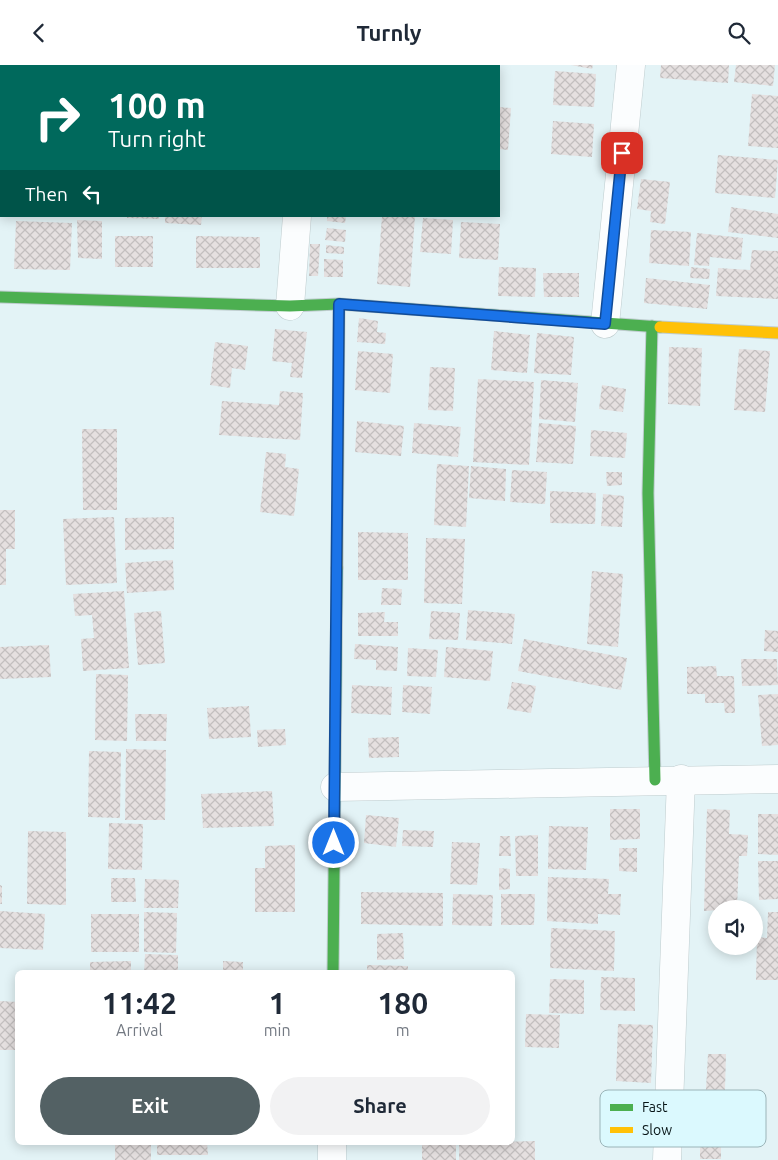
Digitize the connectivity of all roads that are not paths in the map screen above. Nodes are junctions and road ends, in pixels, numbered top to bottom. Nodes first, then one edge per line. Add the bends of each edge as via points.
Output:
1 (631, 65) edge
2 (296, 217) edge
3 (0, 297) edge
4 (339, 304) junction
5 (290, 306) junction
6 (605, 324) junction
7 (652, 326) junction
8 (778, 333) edge
9 (778, 779) edge
10 (668, 780) junction
11 (335, 787) junction
12 (333, 970) edge
13 (667, 1090) edge
14 (332, 1145) edge
15 (667, 1147) edge
16 (332, 1160) edge
17 (667, 1160) edge

1 - 6 street
2 - 5 street
3 - 5 street
4 - 5 street
4 - 6 street
4 - 11 street
6 - 7 street
7 - 8 street
7 - 10 street via 648,493
9 - 10 street
10 - 11 street
10 - 13 street
11 - 12 street
14 - 16 street
15 - 17 street

